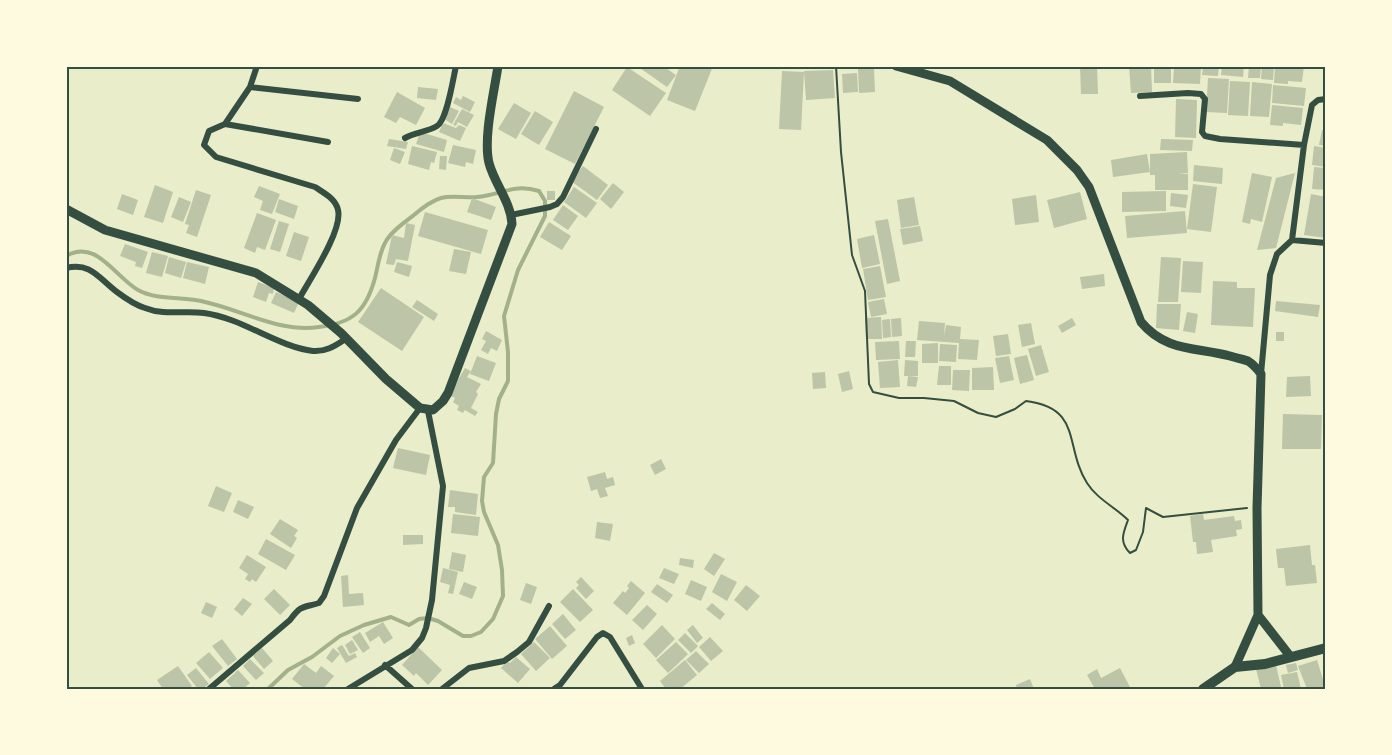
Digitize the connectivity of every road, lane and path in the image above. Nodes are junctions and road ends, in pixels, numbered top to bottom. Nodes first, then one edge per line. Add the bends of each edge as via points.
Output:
1 (257, 66) edge
2 (456, 66) edge
3 (498, 66) edge
4 (836, 66) edge
5 (896, 66) edge
6 (250, 87) junction
7 (1140, 96) dead end
8 (358, 99) dead end
9 (1326, 99) edge
10 (225, 124) junction
11 (596, 129) dead end
12 (405, 138) dead end
13 (328, 142) dead end
14 (1304, 145) junction
15 (66, 208) edge
16 (510, 210) junction
17 (1292, 240) junction
18 (1326, 243) edge
19 (66, 268) edge
20 (299, 299) junction
21 (344, 336) junction
22 (1261, 374) junction
23 (424, 409) junction
24 (1257, 508) junction
25 (549, 606) dead end
26 (1258, 615) junction
27 (1326, 648) edge
28 (1290, 656) junction
29 (385, 665) junction
30 (1235, 667) junction
31 (209, 689) edge
32 (348, 689) edge
33 (412, 689) edge
34 (442, 689) edge
35 (554, 689) edge
36 (642, 689) edge
37 (1203, 689) edge

1 - 6 street
2 - 12 street via 439,126
3 - 16 main road via 488,148 496,181
4 - 24 path via 852,255 865,291 868,384 873,392 899,398 954,401 996,417 1026,401 1056,409 1065,421 1089,486 1128,520 1122,536 1130,553 1136,550 1143,532 1146,508 1163,517
5 - 22 main road via 950,81 1047,140 1077,170 1089,187 1141,322 1149,333 1182,348 1217,352 1249,362
6 - 8 street
6 - 10 street
7 - 14 street via 1204,96 1205,136
9 - 14 street via 1312,105
10 - 13 street
10 - 20 street via 208,131 204,145 210,153 315,187 338,207 335,232
11 - 16 street via 557,204 533,211
14 - 17 street
15 - 20 main road via 105,230 256,273
16 - 23 main road via 509,234 448,393 439,406
17 - 18 street
17 - 22 street via 1277,254 1270,275
19 - 21 street via 88,268 116,292 146,309 220,316 313,351 329,350
20 - 21 main road
21 - 23 main road via 386,379
22 - 24 main road
23 - 29 street via 443,486 430,608 417,645
23 - 31 street via 396,440 357,508 319,603 307,604
24 - 26 main road
25 - 34 street via 529,642 518,652 504,661 469,668
26 - 28 main road
26 - 30 main road
27 - 28 highway
28 - 30 highway
29 - 32 street
29 - 33 street
30 - 37 highway
35 - 36 street via 603,633 610,637

